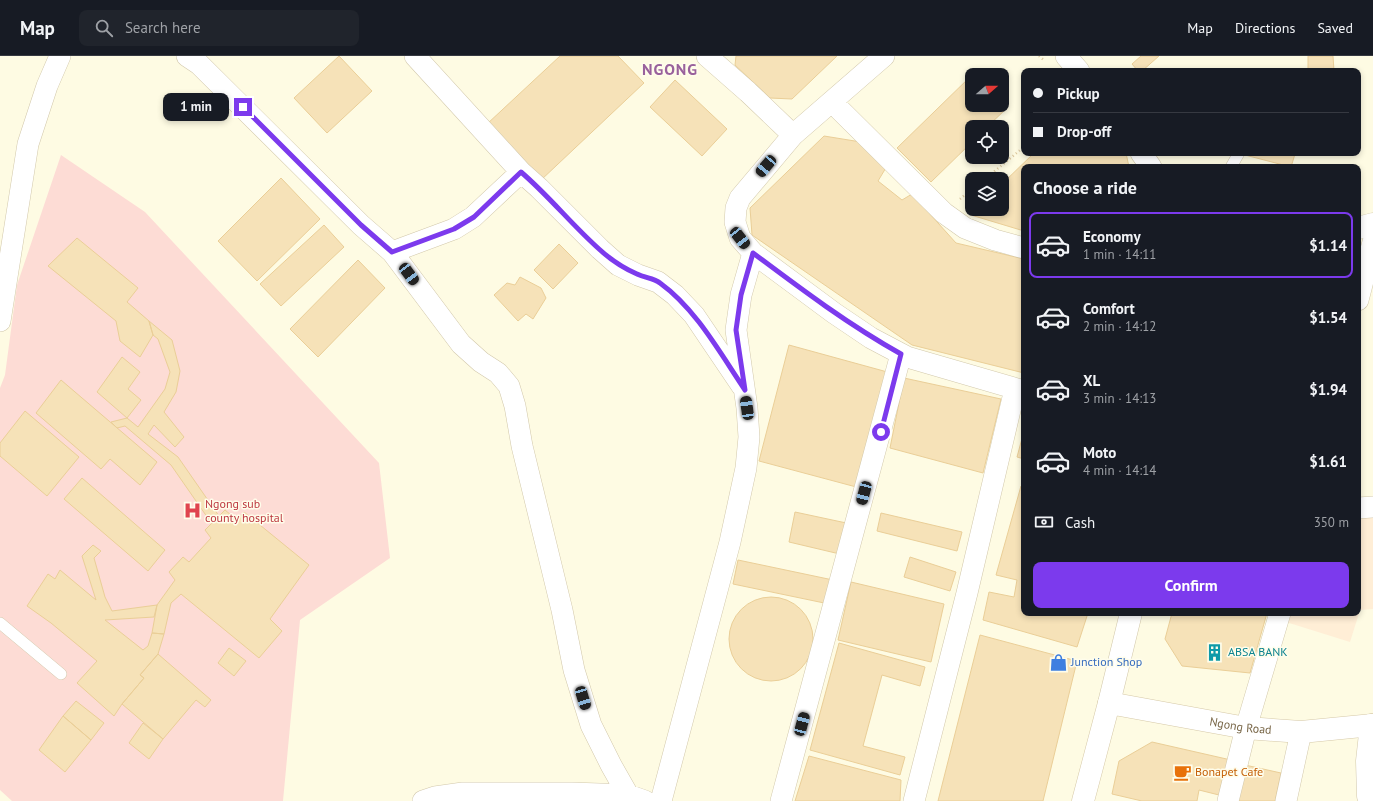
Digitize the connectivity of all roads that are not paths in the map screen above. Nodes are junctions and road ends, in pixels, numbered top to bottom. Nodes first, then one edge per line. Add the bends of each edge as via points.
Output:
1 (60, 56) edge
2 (187, 56) edge
3 (415, 56) edge
4 (707, 56) edge
5 (884, 56) edge
6 (1066, 56) edge
7 (1076, 68) edge
8 (832, 102) junction
9 (793, 135) junction
10 (521, 172) junction
11 (1373, 224) edge
12 (1361, 227) edge
13 (1373, 242) edge
14 (1021, 247) edge
15 (392, 252) junction
16 (753, 253) junction
17 (4, 273) edge
18 (1361, 288) edge
19 (0, 321) edge
20 (901, 354) junction
21 (745, 390) junction
22 (1020, 390) edge
23 (1373, 506) edge
24 (1361, 508) edge
25 (1130, 616) edge
26 (1279, 616) edge
27 (0, 623) edge
28 (61, 674) dead end
29 (1110, 703) junction
30 (1372, 725) edge
31 (1246, 728) junction
32 (1301, 732) junction
33 (637, 798) edge
34 (423, 801) edge
35 (661, 801) edge
36 (782, 801) edge
37 (914, 801) edge
38 (1083, 801) edge
39 (1228, 801) edge
40 (1286, 801) edge
41 (1370, 801) edge

1 - 17 street via 28,144
2 - 15 street via 199,64 361,225
3 - 10 street
4 - 9 street
5 - 8 street
6 - 7 street
8 - 9 street
8 - 14 street via 944,213 965,228
9 - 16 street via 740,198 736,208 735,222 740,238
10 - 15 street via 474,217 454,229
10 - 21 street via 618,264 658,282 675,295 694,315
11 - 12 main road
13 - 18 street
15 - 33 street via 461,344 498,373 509,386 574,670 591,725 611,765
16 - 20 street via 834,313 871,338
16 - 21 street via 741,295 736,330
17 - 19 street
20 - 22 street
20 - 36 street
21 - 35 street via 749,437 746,468 730,542
22 - 37 street
23 - 24 street
25 - 29 main road
26 - 31 street
27 - 28 lane
29 - 31 main road, Ngong Road
29 - 38 main road
30 - 32 main road, Ngong Road
30 - 41 main road via 1366,761
31 - 32 main road, Ngong Road
31 - 39 street
32 - 40 street
33 - 34 street via 572,793 463,793

